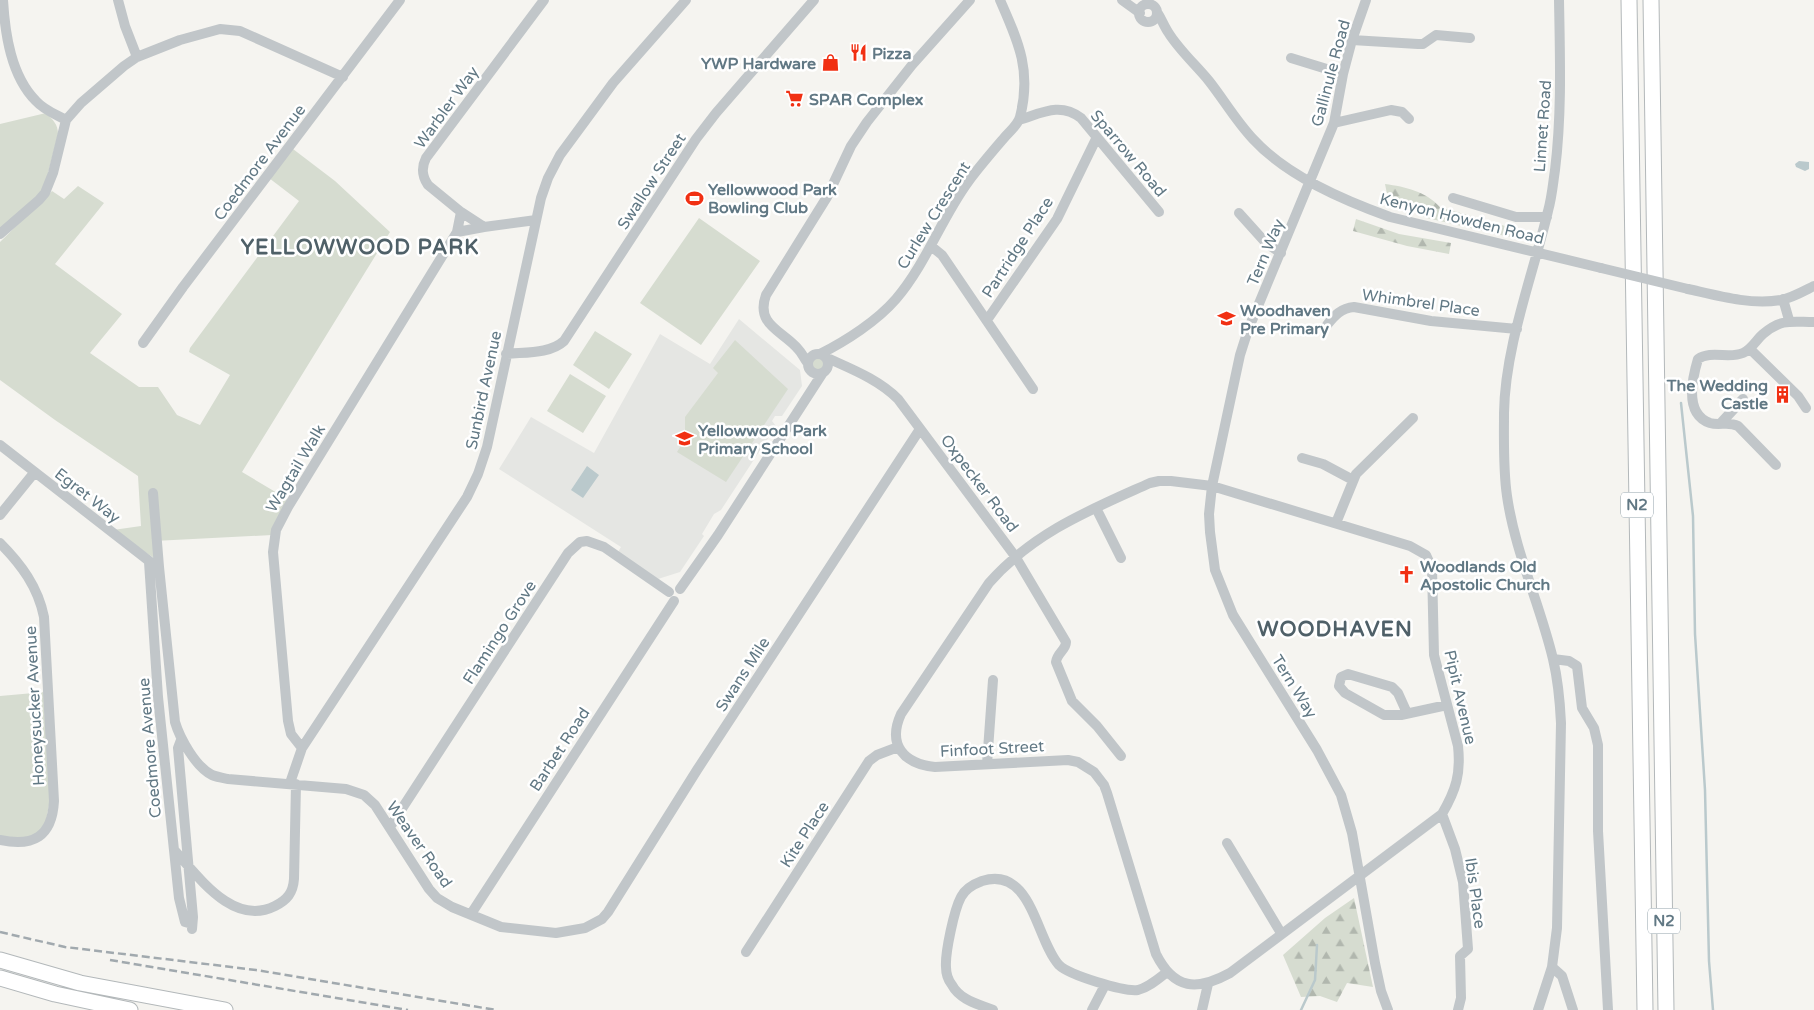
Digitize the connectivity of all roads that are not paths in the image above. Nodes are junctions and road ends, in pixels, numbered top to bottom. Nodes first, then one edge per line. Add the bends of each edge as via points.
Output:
1 (3, 0) edge
2 (118, 0) edge
3 (400, 0) edge
4 (544, 0) edge
5 (686, 0) edge
6 (814, 0) edge
7 (970, 0) edge
8 (1000, 0) edge
9 (1366, 0) edge
10 (1559, 0) edge
11 (1630, 0) edge
12 (1651, 0) edge
13 (1124, 2) edge
14 (1153, 5) edge
15 (1140, 13) junction
16 (1150, 21) junction
17 (1168, 32) junction
18 (1470, 38) dead end
19 (1352, 40) junction
20 (137, 57) junction
21 (1291, 58) dead end
22 (1343, 74) junction
23 (343, 77) junction
24 (1409, 119) dead end
25 (66, 120) junction
26 (1019, 120) junction
27 (1334, 123) junction
28 (1097, 137) junction
29 (1311, 182) junction
30 (1453, 198) dead end
31 (461, 212) junction
32 (1159, 212) dead end
33 (1239, 213) dead end
34 (1547, 217) junction
35 (536, 220) junction
36 (484, 227) junction
37 (457, 232) junction
38 (0, 234) edge
39 (931, 246) junction
40 (1538, 252) junction
41 (1281, 253) junction
42 (1814, 286) edge
43 (1783, 299) junction
44 (987, 320) junction
45 (1789, 320) junction
46 (1814, 322) edge
47 (1327, 325) dead end
48 (1517, 329) junction
49 (143, 343) dead end
50 (798, 348) junction
51 (1750, 349) junction
52 (506, 354) junction
53 (824, 361) junction
54 (808, 366) junction
55 (1033, 390) dead end
56 (806, 397) junction
57 (1743, 399) dead end
58 (1806, 408) dead end
59 (1413, 418) dead end
60 (1720, 424) junction
61 (920, 429) junction
62 (0, 445) edge
63 (1302, 458) dead end
64 (1776, 465) dead end
65 (34, 473) junction
66 (1352, 480) junction
67 (1212, 486) junction
68 (153, 493) dead end
69 (1096, 508) junction
70 (0, 515) edge
71 (1336, 523) junction
72 (0, 542) edge
73 (1016, 556) junction
74 (1120, 558) dead end
75 (148, 562) junction
76 (159, 567) junction
77 (671, 596) junction
78 (1553, 659) junction
79 (993, 680) dead end
80 (1446, 705) junction
81 (1407, 713) junction
82 (181, 740) junction
83 (898, 747) junction
84 (302, 748) junction
85 (1121, 756) dead end
86 (987, 764) junction
87 (228, 779) joint
88 (293, 784) junction
89 (1442, 814) junction
90 (390, 827) junction
91 (1662, 833) junction
92 (0, 840) edge
93 (1227, 843) dead end
94 (174, 850) junction
95 (188, 866) junction
96 (1359, 877) junction
97 (471, 914) junction
98 (585, 928) joint
99 (1281, 933) junction
100 (746, 952) dead end
101 (0, 960) edge
102 (1552, 967) junction
103 (1166, 972) junction
104 (0, 978) edge
105 (1105, 984) junction
106 (1208, 984) junction
107 (1569, 995) junction
108 (130, 1010) edge
109 (225, 1010) edge
110 (993, 1010) edge
111 (1092, 1010) edge
112 (1202, 1010) edge
113 (1388, 1010) edge
114 (1458, 1010) edge
115 (1538, 1010) edge
116 (1565, 1010) edge
117 (1573, 1010) edge
118 (1608, 1010) edge
119 (1645, 1010) edge
120 (1666, 1010) edge
121 (1676, 1010) edge

1 - 25 street via 10,50 26,90 41,106
2 - 20 street
3 - 23 street, Coedmore Avenue
4 - 31 street, Warbler Way via 424,162 422,174 428,185
5 - 35 street, Sunbird Avenue via 614,83 560,155 544,187
6 - 52 street, Swallow Street via 696,139 564,341 549,350
7 - 50 street via 880,104 852,146 827,197 763,302 768,323
8 - 26 street, Curlew Crescent via 1022,57 1024,89
9 - 19 street, Gallinule Road
10 - 34 street, Linnet Road via 1560,119
11 - 119 highway, N2
12 - 91 highway, N2
13 - 14 street
13 - 15 street, Kenyon Howden Road
14 - 15 street via 1141,8
14 - 16 street via 1155,18
14 - 17 street, Kenyon Howden Road
15 - 16 street, Kenyon Howden Road via 1144,21
16 - 17 street, Kenyon Howden Road
17 - 29 street, Kenyon Howden Road via 1253,140
18 - 19 street via 1436,35 1423,44
19 - 22 street, Gallinule Road
20 - 23 street via 210,31 240,31
20 - 25 street via 80,104
21 - 22 street
22 - 27 street, Gallinule Road
23 - 49 street, Coedmore Avenue
24 - 27 street via 1402,112 1391,110
25 - 38 street via 45,193
26 - 28 street, Sparrow Road via 1049,110 1068,110 1081,118
26 - 39 street, Curlew Crescent via 968,183
27 - 29 street, Gallinule Road
28 - 32 street, Sparrow Road
28 - 44 street, Partridge Place via 1057,219
29 - 40 street, Kenyon Howden Road via 1390,217
29 - 41 street, Tern Way
30 - 34 street via 1516,217
31 - 36 street, Warbler Way
31 - 37 street, Wagtail Walk
33 - 41 street via 1266,243
34 - 40 street, Linnet Road
35 - 36 street
35 - 52 street, Sunbird Avenue
36 - 37 street
37 - 84 street, Wagtail Walk via 276,530 273,552 288,721 291,734
39 - 44 street via 942,255
39 - 53 street, Curlew Crescent via 897,298
40 - 43 street, Kenyon Howden Road, bridge via 1747,301
40 - 48 street
41 - 67 street, Tern Way via 1240,355
42 - 43 street, Kenyon Howden Road
43 - 45 street
44 - 55 street
45 - 46 street
45 - 51 street via 1763,334
47 - 48 street, Whimbrel Place via 1336,314 1354,307 1431,321
48 - 78 street via 1506,388 1506,489 1517,542
50 - 53 street
50 - 54 street
51 - 58 street
51 - 60 street via 1737,355 1706,355 1698,359 1691,394 1693,404 1703,418
52 - 84 street, Sunbird Avenue via 487,447 472,487
53 - 54 street via 810,357
53 - 54 street via 813,374
53 - 56 street
53 - 61 street, Oxpecker Road via 846,366 889,390
54 - 56 street
56 - 77 street via 718,535 680,589 674,587
57 - 60 street
59 - 66 street
60 - 64 street via 1738,426
61 - 73 street, Oxpecker Road
61 - 98 street, Swans Mile via 608,912
62 - 65 street, Egret Way
63 - 66 street via 1323,464
65 - 70 street
65 - 75 street, Egret Way
66 - 71 street
67 - 69 street via 1160,481
67 - 71 street, Pipit Avenue
67 - 96 street, Tern Way via 1210,532 1220,586 1233,615 1336,784 1346,810
68 - 76 street, Coedmore Avenue
69 - 73 street via 1042,536
69 - 74 street
71 - 80 street, Pipit Avenue via 1410,546 1428,558 1434,576 1434,655
72 - 92 street, Honeysucker Avenue via 38,593 44,617 54,801 51,819 41,836 25,842
73 - 83 street via 989,583 901,714 896,729
73 - 85 street, Oxpecker Road via 1066,642 1056,662 1072,701 1098,726
75 - 76 street, Egret Way
75 - 94 street, Coedmore Avenue
76 - 82 street, Coedmore Avenue via 175,722
77 - 90 street, Flamingo Grove via 604,547 587,541 577,544
77 - 97 street, Barbet Road
78 - 102 street via 1562,751
78 - 118 street via 1569,661 1577,666 1582,708 1597,736 1598,831
79 - 86 street
80 - 81 street
80 - 89 street, Pipit Avenue via 1460,760 1456,787
81 - 81 street via 1390,716 1379,713 1345,693 1339,686 1340,677 1348,674 1392,688 1398,693
82 - 87 street, Coedmore Avenue via 208,772
82 - 95 street via 178,748
83 - 86 street, Finfoot Street via 903,755 919,765
83 - 100 street, Kite Place via 869,761
84 - 88 street, Sunbird Avenue
86 - 103 street, Finfoot Street via 1068,760 1086,766 1099,778 1107,793 1156,954
87 - 88 street, Weaver Road
88 - 90 street, Weaver Road via 346,789 364,795
88 - 95 street, Sunbird Avenue via 294,879 292,891 284,901 260,911 235,907 221,899
89 - 96 street, Pipit Avenue
89 - 114 street, Ibis Place via 1463,882 1468,949 1460,956 1461,998
90 - 97 street, Weaver Road via 433,895
91 - 120 highway, N2
91 - 121 highway
93 - 99 street
94 - 95 street, Sunbird Avenue
94 - 95 street, Coedmore Avenue via 181,906 185,922 192,927
96 - 99 street
96 - 113 street, Tern Way via 1379,982
97 - 98 street, Weaver Road via 516,930 556,933
99 - 106 street via 1230,973
101 - 109 highway via 80,984
102 - 107 street via 1562,976
102 - 115 street
103 - 105 street via 1139,990
103 - 106 street via 1184,983
104 - 108 highway
105 - 110 street via 1063,968 1056,961 1020,890 1006,881 987,880 969,888 959,901 946,966 949,980 957,993
105 - 111 street
106 - 112 street
107 - 116 street
107 - 117 street

